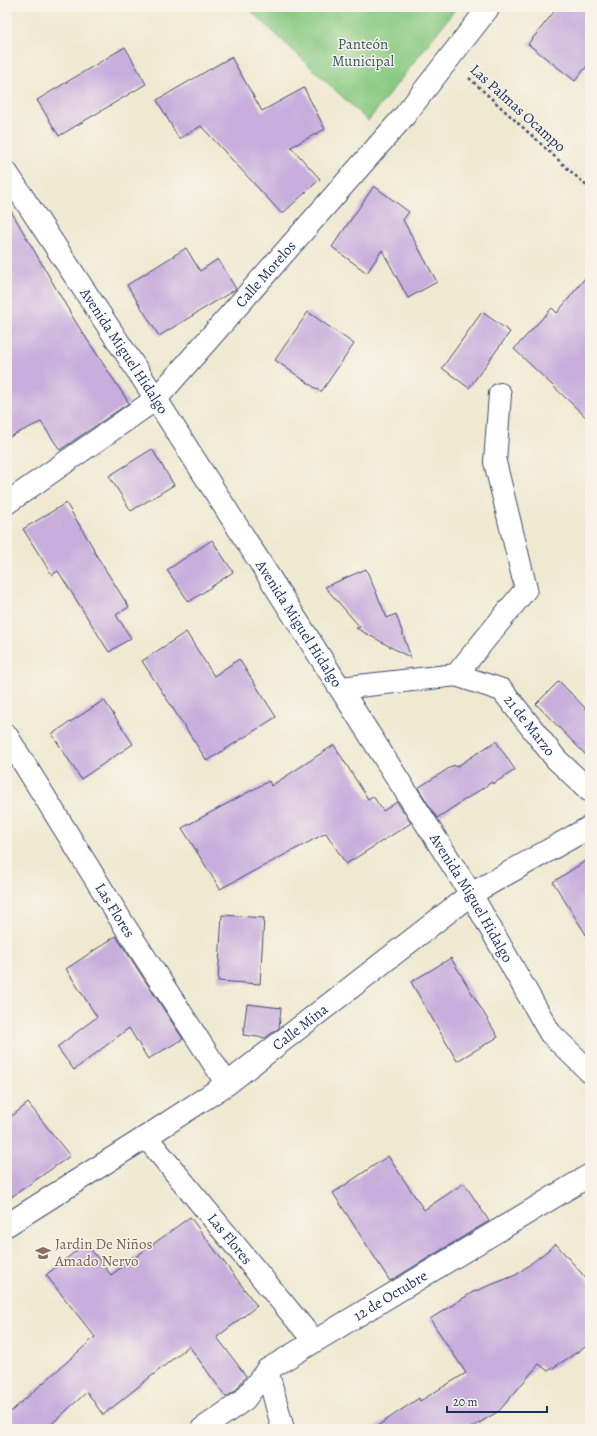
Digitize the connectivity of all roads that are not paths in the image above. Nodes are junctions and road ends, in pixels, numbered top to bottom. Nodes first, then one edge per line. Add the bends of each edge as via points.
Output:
1 (489, 7) edge
2 (7, 173) edge
3 (500, 394) dead end
4 (156, 399) junction
5 (7, 503) edge
6 (456, 675) junction
7 (341, 688) junction
8 (7, 736) edge
9 (590, 791) edge
10 (590, 827) edge
11 (471, 894) junction
12 (590, 1072) edge
13 (227, 1084) junction
14 (146, 1137) junction
15 (590, 1175) edge
16 (7, 1225) edge
17 (314, 1341) junction
18 (267, 1370) junction
19 (202, 1429) edge
20 (283, 1429) edge

1 - 4 street, Calle Morelos via 405,116
2 - 4 street, Avenida Miguel Hidalgo
3 - 6 street via 495,462 526,589
4 - 5 street, Calle Morelos
4 - 7 street, Avenida Miguel Hidalgo
6 - 7 street, 21 de Marzo
6 - 9 street, 21 de Marzo via 502,690 556,759
7 - 11 street, Avenida Miguel Hidalgo
8 - 13 street, Las Flores via 124,926
10 - 11 street, Calle Mina
11 - 12 street, Avenida Miguel Hidalgo via 550,1033
11 - 13 street, Calle Mina
13 - 14 street, Calle Mina
14 - 16 street, Calle Mina
14 - 17 street, Las Flores
15 - 17 street, 12 de Octubre
17 - 18 street, 12 de Octubre
18 - 19 street, 12 de Octubre via 244,1400
18 - 20 street

